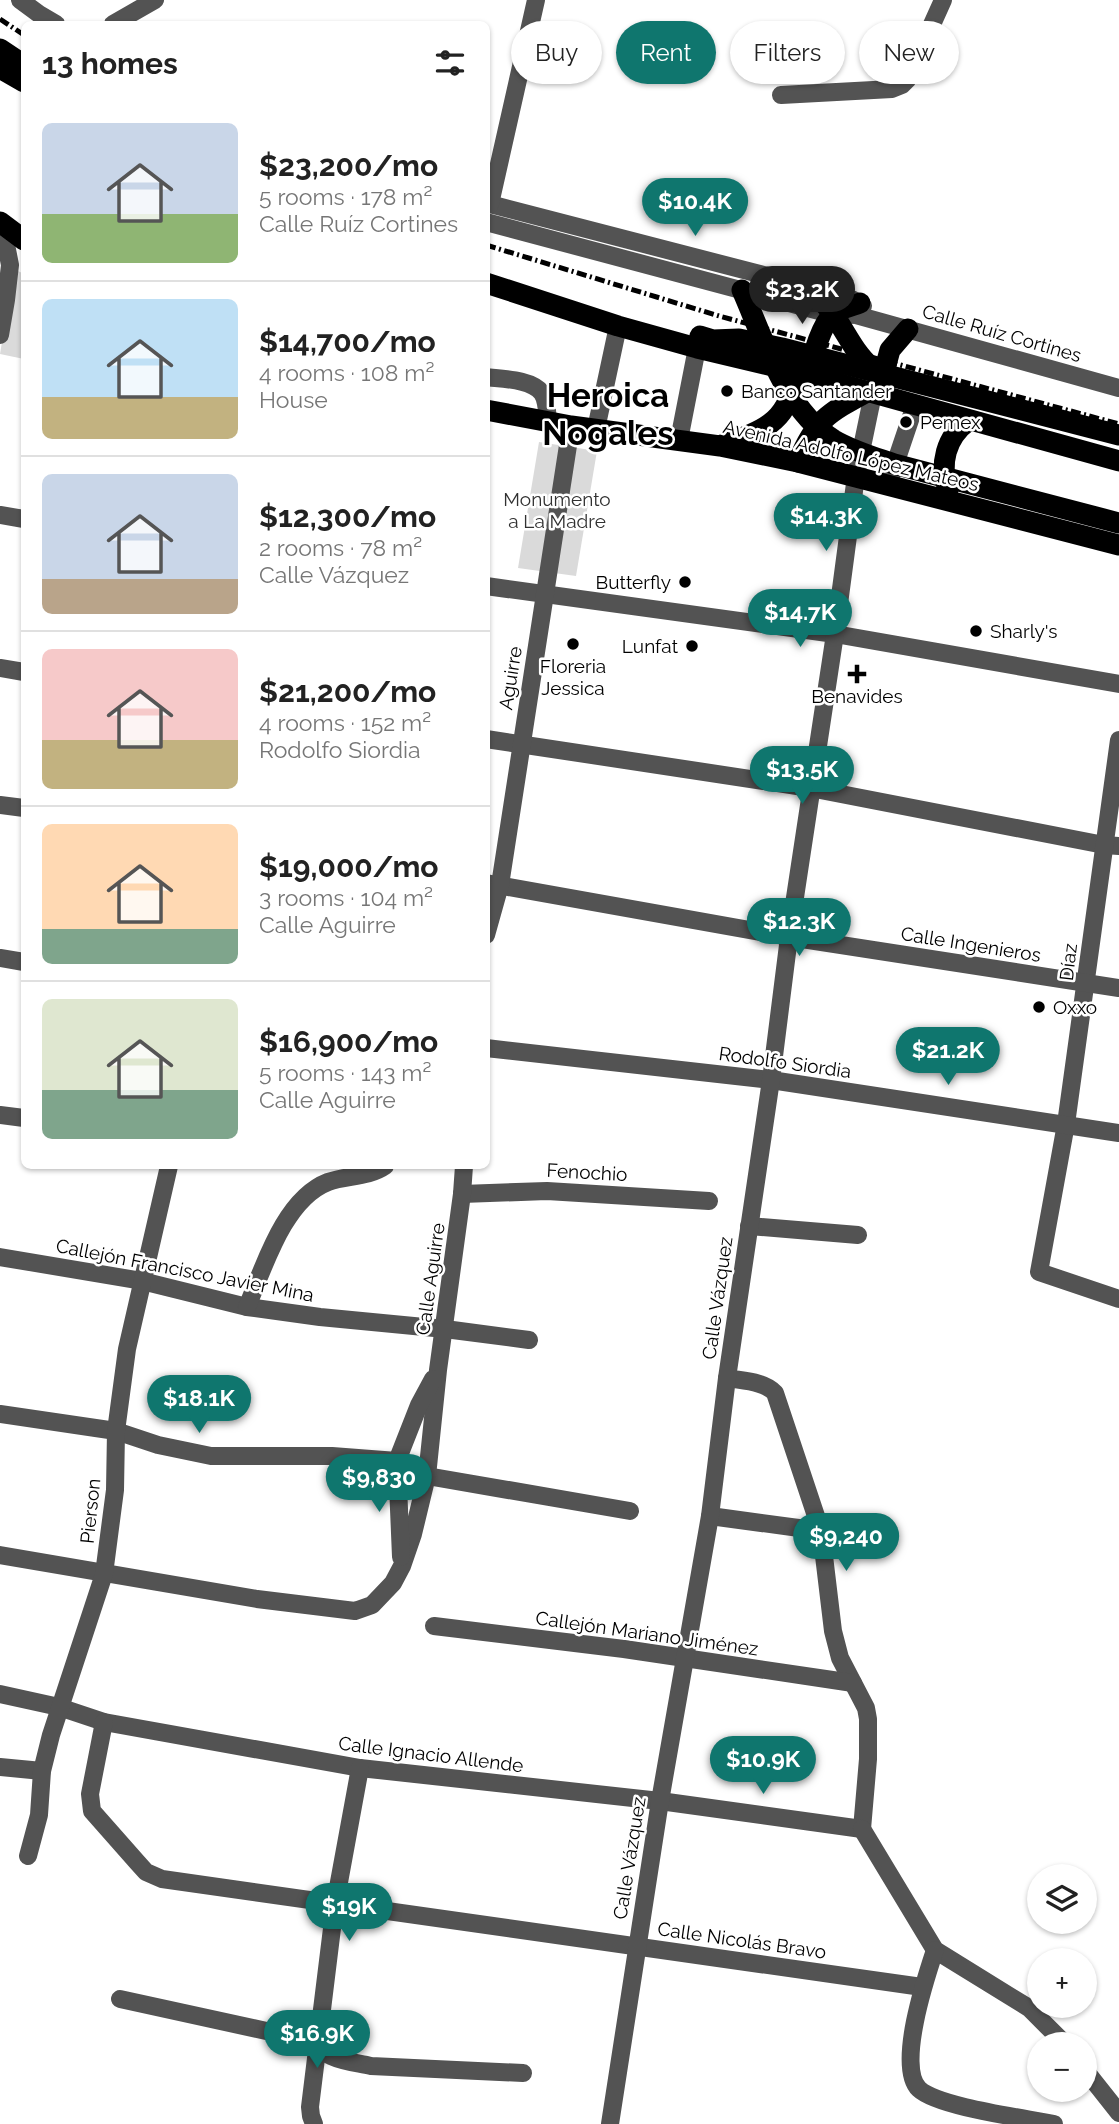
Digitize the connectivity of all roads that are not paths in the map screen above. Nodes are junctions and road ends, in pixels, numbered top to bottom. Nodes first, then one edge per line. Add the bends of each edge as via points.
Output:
1 (20, 0) edge
2 (155, 0) edge
3 (536, 0) edge
4 (943, 0) edge
5 (51, 21) edge
6 (118, 21) edge
7 (0, 49) edge
8 (21, 63) edge
9 (0, 68) edge
10 (21, 80) edge
11 (781, 95) dead end
12 (490, 197) edge
13 (490, 211) edge
14 (490, 211) edge
15 (1, 223) edge
16 (21, 238) edge
17 (490, 277) edge
18 (490, 284) edge
19 (806, 286) junction
20 (745, 296) junction
21 (860, 303) junction
22 (874, 320) junction
23 (834, 322) junction
24 (618, 326) junction
25 (0, 335) edge
26 (901, 336) junction
27 (697, 348) junction
28 (794, 371) junction
29 (490, 378) edge
30 (874, 387) junction
31 (1119, 388) edge
32 (915, 405) junction
33 (490, 411) edge
34 (548, 421) junction
35 (968, 421) junction
36 (815, 425) junction
37 (571, 426) junction
38 (596, 429) junction
39 (1119, 435) edge
40 (679, 440) junction
41 (720, 446) junction
42 (1119, 447) edge
43 (1119, 461) edge
44 (799, 462) junction
45 (856, 476) junction
46 (888, 485) junction
47 (955, 502) junction
48 (0, 515) edge
49 (21, 518) edge
50 (1119, 523) edge
51 (1119, 545) edge
52 (490, 587) edge
53 (544, 595) junction
54 (835, 634) junction
55 (0, 668) edge
56 (21, 671) edge
57 (1119, 684) edge
58 (490, 740) edge
59 (1119, 740) edge
60 (521, 744) junction
61 (810, 788) junction
62 (0, 805) edge
63 (21, 808) edge
64 (1112, 845) edge
65 (493, 884) edge
66 (490, 905) edge
67 (789, 937) junction
68 (0, 958) edge
69 (21, 962) edge
70 (1087, 983) junction
71 (1119, 988) edge
72 (490, 1048) edge
73 (771, 1080) junction
74 (0, 1115) edge
75 (21, 1118) edge
76 (1066, 1124) junction
77 (1119, 1133) edge
78 (168, 1169) edge
79 (377, 1169) edge
80 (464, 1169) edge
81 (462, 1194) junction
82 (709, 1201) dead end
83 (749, 1226) junction
84 (858, 1235) dead end
85 (0, 1257) edge
86 (142, 1281) junction
87 (1119, 1298) edge
88 (247, 1307) junction
89 (444, 1329) junction
90 (529, 1340) dead end
91 (438, 1370) junction
92 (727, 1378) junction
93 (0, 1414) edge
94 (116, 1431) junction
95 (397, 1461) junction
96 (427, 1476) junction
97 (630, 1511) dead end
98 (710, 1516) junction
99 (821, 1531) junction
100 (0, 1555) edge
101 (402, 1566) junction
102 (104, 1574) junction
103 (434, 1626) dead end
104 (686, 1659) junction
105 (853, 1683) junction
106 (0, 1694) edge
107 (59, 1707) junction
108 (104, 1722) junction
109 (0, 1767) edge
110 (360, 1768) junction
111 (43, 1771) junction
112 (660, 1801) junction
113 (862, 1829) junction
114 (28, 1856) dead end
115 (335, 1904) junction
116 (636, 1947) junction
117 (935, 1950) junction
118 (922, 1987) junction
119 (120, 1999) dead end
120 (1053, 2032) edge
121 (317, 2048) junction
122 (523, 2073) dead end
123 (1097, 2085) edge
124 (1119, 2113) edge
125 (313, 2122) edge
126 (610, 2124) edge
127 (1054, 2124) edge

1 - 5 street
2 - 6 street
3 - 12 street
4 - 11 street via 902,85
7 - 8 highway
9 - 10 highway
13 - 19 street
14 - 20 street, Calle Ruíz Cortines
15 - 16 highway
15 - 25 street via 10,265
17 - 39 highway via 713,340 739,339 782,348
18 - 24 highway
19 - 21 street
19 - 23 highway
20 - 23 street, Calle Ruíz Cortines
20 - 36 highway via 781,377
21 - 22 street
21 - 23 highway
22 - 23 street, Calle Ruíz Cortines via 856,315
22 - 26 street, Calle Ruíz Cortines
23 - 30 highway via 870,367
23 - 36 highway via 813,352 807,386
24 - 27 highway
24 - 38 street
26 - 30 highway
26 - 31 street, Calle Ruíz Cortines
27 - 28 highway
27 - 40 street
28 - 30 highway
28 - 41 highway via 792,391 774,422
29 - 34 street via 541,391
30 - 32 highway
30 - 42 highway via 895,382
30 - 44 highway via 833,410 812,433
30 - 45 street, Calle Vázquez
32 - 35 highway
32 - 46 street
33 - 34 highway, Avenida Adolfo López Mateos
34 - 37 highway, Avenida Adolfo López Mateos
35 - 43 highway
35 - 47 highway via 952,436 945,456 946,483
36 - 50 highway via 834,439 894,464
37 - 38 highway, Avenida Adolfo López Mateos
37 - 53 street, Aguirre
38 - 40 highway, Avenida Adolfo López Mateos
40 - 41 highway, Avenida Adolfo López Mateos
41 - 44 highway, Avenida Adolfo López Mateos
44 - 45 highway, Avenida Adolfo López Mateos
45 - 46 highway, Avenida Adolfo López Mateos
45 - 54 street, Calle Vázquez
46 - 47 highway, Avenida Adolfo López Mateos
47 - 51 highway, Avenida Adolfo López Mateos
48 - 49 street
52 - 53 street
53 - 54 street
53 - 60 street, Aguirre
54 - 57 street
54 - 61 street, Calle Vázquez
55 - 56 street
58 - 60 street
59 - 64 street, Díaz
60 - 61 street
60 - 65 street, Aguirre
61 - 64 street
61 - 67 street, Calle Vázquez
62 - 63 street
64 - 70 street, Díaz
65 - 66 street, Aguirre
65 - 67 street, Calle Ingenieros
67 - 70 street, Calle Ingenieros
67 - 73 street, Calle Vázquez
68 - 69 street
70 - 71 street, Calle Ingenieros
70 - 76 street, Díaz
72 - 73 street, Rodolfo Siordia
73 - 76 street, Rodolfo Siordia
73 - 83 street, Calle Vázquez
74 - 75 street
76 - 77 street, Rodolfo Siordia
76 - 87 street, Díaz via 1039,1272
78 - 86 street, Pierson
79 - 88 street via 329,1181 298,1203
80 - 81 street
81 - 82 street, Fenochio via 547,1191
81 - 89 street, Calle Aguirre
83 - 84 street
83 - 92 street, Calle Vázquez
85 - 86 street, Callejón Francisco Javier Mina
86 - 88 street, Callejón Francisco Javier Mina
86 - 94 street, Pierson
88 - 89 street, Callejón Francisco Javier Mina
89 - 90 street, Callejón Francisco Javier Mina
89 - 91 street, Calle Aguirre
91 - 95 street, Calle Aguirre
91 - 96 street, Calle Aguirre
92 - 98 street, Calle Vázquez
92 - 99 street via 760,1384 775,1393
93 - 94 street
94 - 95 street via 158,1446 211,1456
94 - 102 street, Pierson via 115,1490
95 - 101 street, Calle Aguirre
96 - 97 street
96 - 101 street, Calle Aguirre
98 - 99 street
98 - 104 street, Calle Vázquez
99 - 105 street via 833,1632
100 - 102 street
101 - 102 street, Calle Aguirre via 382,1596 355,1611
102 - 107 street, Pierson
103 - 104 street, Callejón Mariano Jiménez
104 - 105 street, Callejón Mariano Jiménez
104 - 112 street, Calle Vázquez
105 - 113 street via 868,1719
106 - 107 street, Calle Ignacio Allende
107 - 108 street, Calle Ignacio Allende
107 - 111 street, Pierson
108 - 110 street, Calle Ignacio Allende
108 - 115 street, Calle Nicolás Bravo via 90,1794 92,1811 146,1872 171,1882
109 - 111 street
110 - 112 street, Calle Ignacio Allende
110 - 115 street
111 - 114 street, Pierson via 39,1815
112 - 113 street, Calle Ignacio Allende
112 - 116 street, Calle Vázquez
113 - 117 street
115 - 116 street, Calle Nicolás Bravo
115 - 121 street
116 - 118 street, Calle Nicolás Bravo
116 - 126 street, Calle Vázquez
117 - 118 street
117 - 120 street via 1029,2008
118 - 127 street via 910,2055 917,2087 948,2103
119 - 121 street via 271,2032
121 - 122 street via 371,2066
121 - 125 street via 310,2107
123 - 124 street

